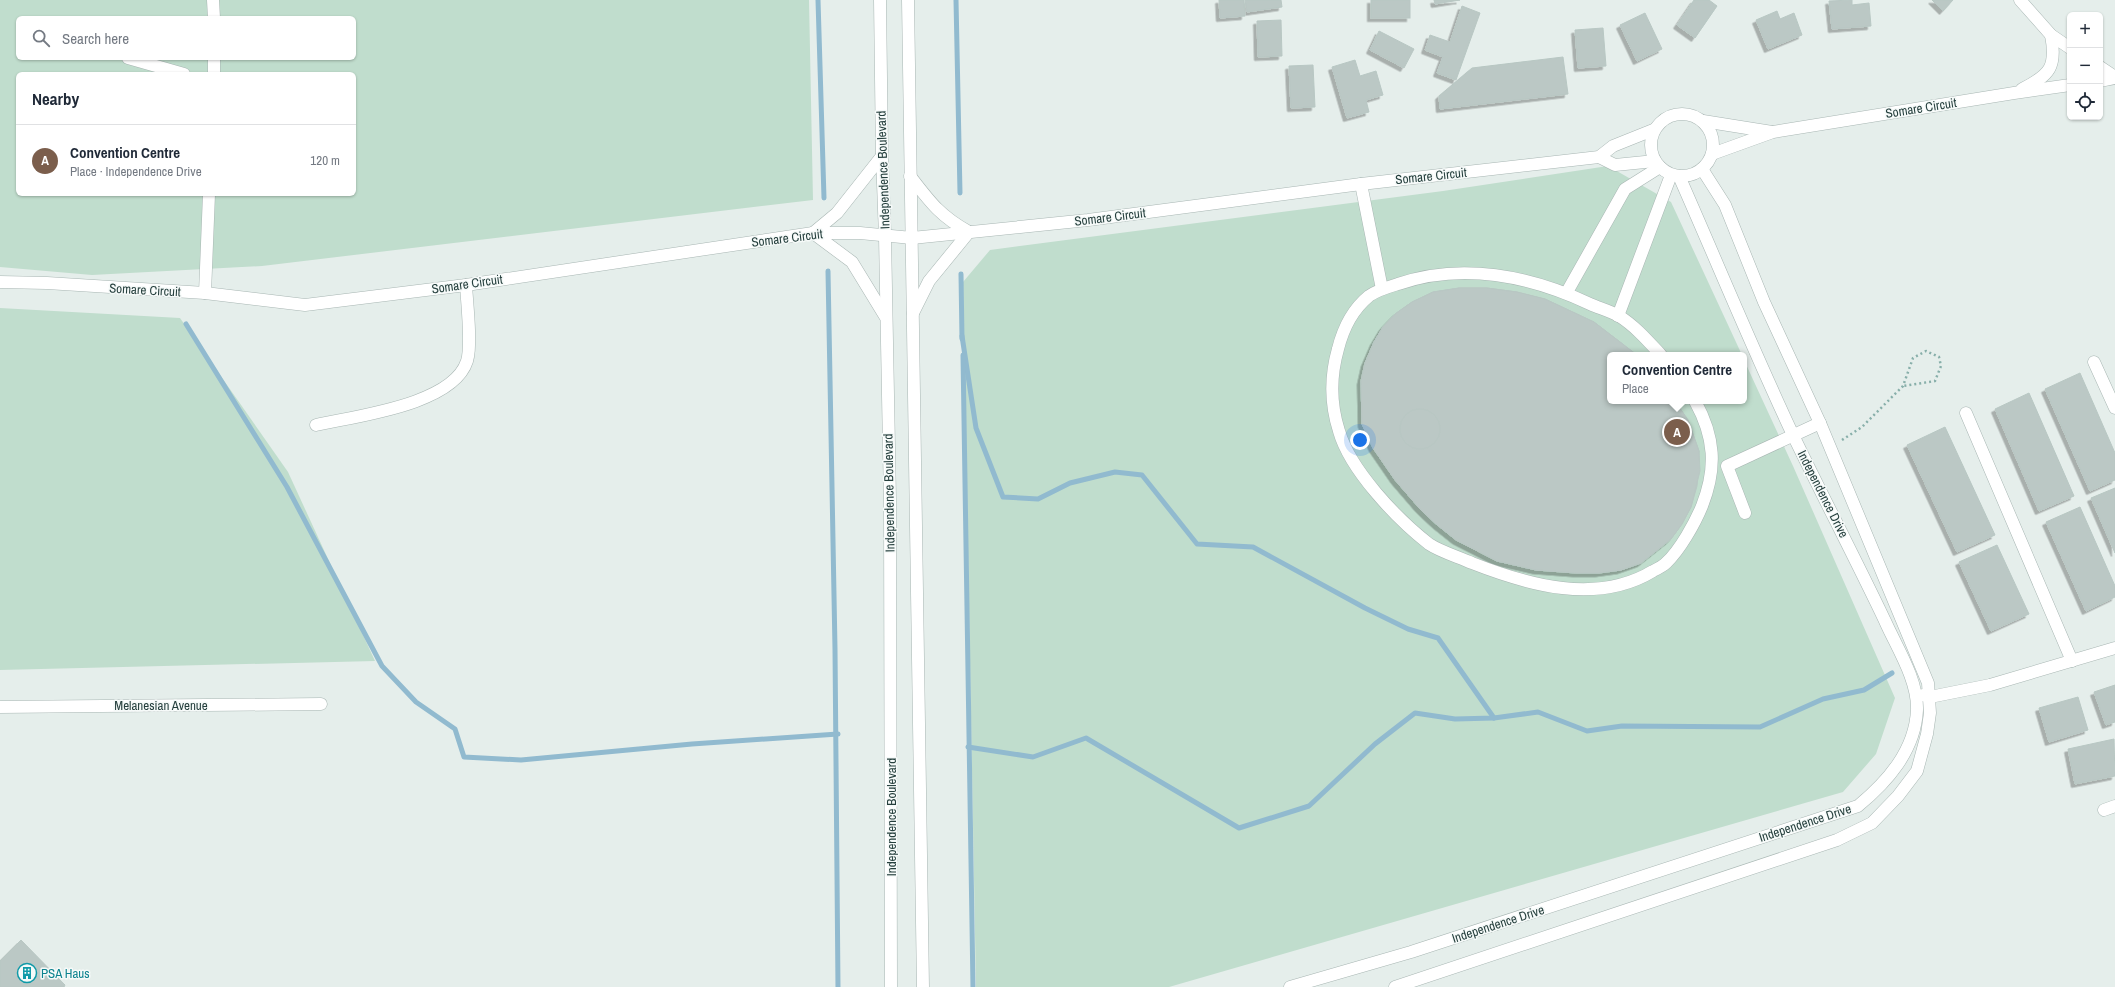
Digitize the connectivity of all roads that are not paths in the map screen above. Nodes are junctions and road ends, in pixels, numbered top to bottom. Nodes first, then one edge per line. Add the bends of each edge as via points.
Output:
1 (213, 0) edge
2 (880, 0) edge
3 (908, 0) edge
4 (2020, 0) edge
5 (214, 16) edge
6 (2051, 36) junction
7 (2067, 46) edge
8 (135, 60) edge
9 (214, 60) edge
10 (2103, 69) edge
11 (177, 72) edge
12 (214, 72) edge
13 (2115, 77) edge
14 (2103, 80) edge
15 (2067, 85) edge
16 (2014, 93) junction
17 (1703, 121) junction
18 (1654, 130) junction
19 (1773, 132) junction
20 (1712, 154) junction
21 (882, 156) junction
22 (1599, 157) junction
23 (1657, 164) junction
24 (1702, 169) junction
25 (910, 176) junction
26 (1675, 176) junction
27 (1361, 184) junction
28 (209, 196) edge
29 (969, 232) junction
30 (813, 233) junction
31 (885, 236) junction
32 (912, 238) junction
33 (0, 282) edge
34 (466, 285) junction
35 (1382, 289) junction
36 (1567, 292) junction
37 (205, 293) junction
38 (912, 314) junction
39 (1618, 316) junction
40 (886, 317) junction
41 (1658, 352) edge
42 (2094, 362) dead end
43 (1697, 404) edge
44 (2115, 408) edge
45 (1966, 413) dead end
46 (1820, 423) junction
47 (316, 425) dead end
48 (1793, 434) junction
49 (1711, 466) junction
50 (1727, 466) junction
51 (1745, 513) dead end
52 (2115, 648) edge
53 (2072, 661) junction
54 (1914, 692) junction
55 (1930, 697) junction
56 (321, 704) dead end
57 (0, 707) edge
58 (891, 974) junction
59 (1294, 986) edge
60 (885, 987) edge
61 (891, 987) edge
62 (923, 987) edge
63 (1395, 987) edge

1 - 5 street
2 - 21 street, Independence Boulevard
3 - 25 street, Independence Boulevard
4 - 6 street
6 - 7 street
6 - 16 street via 2054,53 2047,73
8 - 11 street
9 - 12 street
10 - 13 street
13 - 14 street
15 - 16 street, Somare Circuit
16 - 19 street, Somare Circuit
17 - 18 street via 1696,116 1680,113 1664,118
17 - 19 street, Somare Circuit
17 - 20 street via 1712,136
18 - 22 street, Somare Circuit via 1613,146
18 - 23 street via 1650,146
19 - 20 street, Somare Circuit
20 - 24 street
21 - 30 street via 837,213
21 - 31 street, Independence Boulevard
22 - 23 street, Somare Circuit via 1615,165
22 - 27 street, Somare Circuit
23 - 26 street
23 - 36 street via 1625,189
24 - 26 street via 1695,173
24 - 46 street, Independence Drive via 1725,205 1764,302
25 - 29 street via 948,221
25 - 32 street, Independence Boulevard
26 - 39 street
26 - 48 street, Independence Drive
27 - 29 street, Somare Circuit via 1088,220
27 - 35 street
28 - 37 street
29 - 32 street, Somare Circuit
29 - 38 street via 929,281
30 - 31 street, Somare Circuit
30 - 34 street, Somare Circuit
30 - 40 street via 852,262
31 - 32 street, Somare Circuit
31 - 40 street, Independence Boulevard
32 - 38 street, Independence Boulevard
33 - 37 street, Somare Circuit
34 - 37 street, Somare Circuit via 305,305
34 - 47 street via 467,360 455,379 444,389 408,404
35 - 36 street via 1430,275 1475,273 1526,280
35 - 49 street via 1369,296 1353,312 1341,338 1333,367 1333,411 1341,439 1362,474 1390,509 1431,545 1497,573 1538,585 1593,589 1630,583 1666,563 1678,547 1696,520 1709,487
36 - 39 street
38 - 62 street, Independence Boulevard
39 - 41 street
40 - 58 street, Independence Boulevard via 890,501
42 - 44 street
43 - 49 street via 1706,420 1713,449
45 - 53 street
46 - 48 street
46 - 55 street, Independence Drive via 1923,669
48 - 50 street
48 - 54 street, Independence Drive via 1868,584 1910,676
49 - 50 street
50 - 51 street
52 - 53 street
53 - 55 street via 1990,685
54 - 55 street
54 - 59 street, Independence Drive via 1917,709 1908,746 1898,765 1880,788 1858,806 1411,952
55 - 63 street, Independence Drive via 1927,734 1917,771 1872,823 1837,840
56 - 57 street, Melanesian Avenue
58 - 60 street
58 - 61 street, Independence Boulevard

